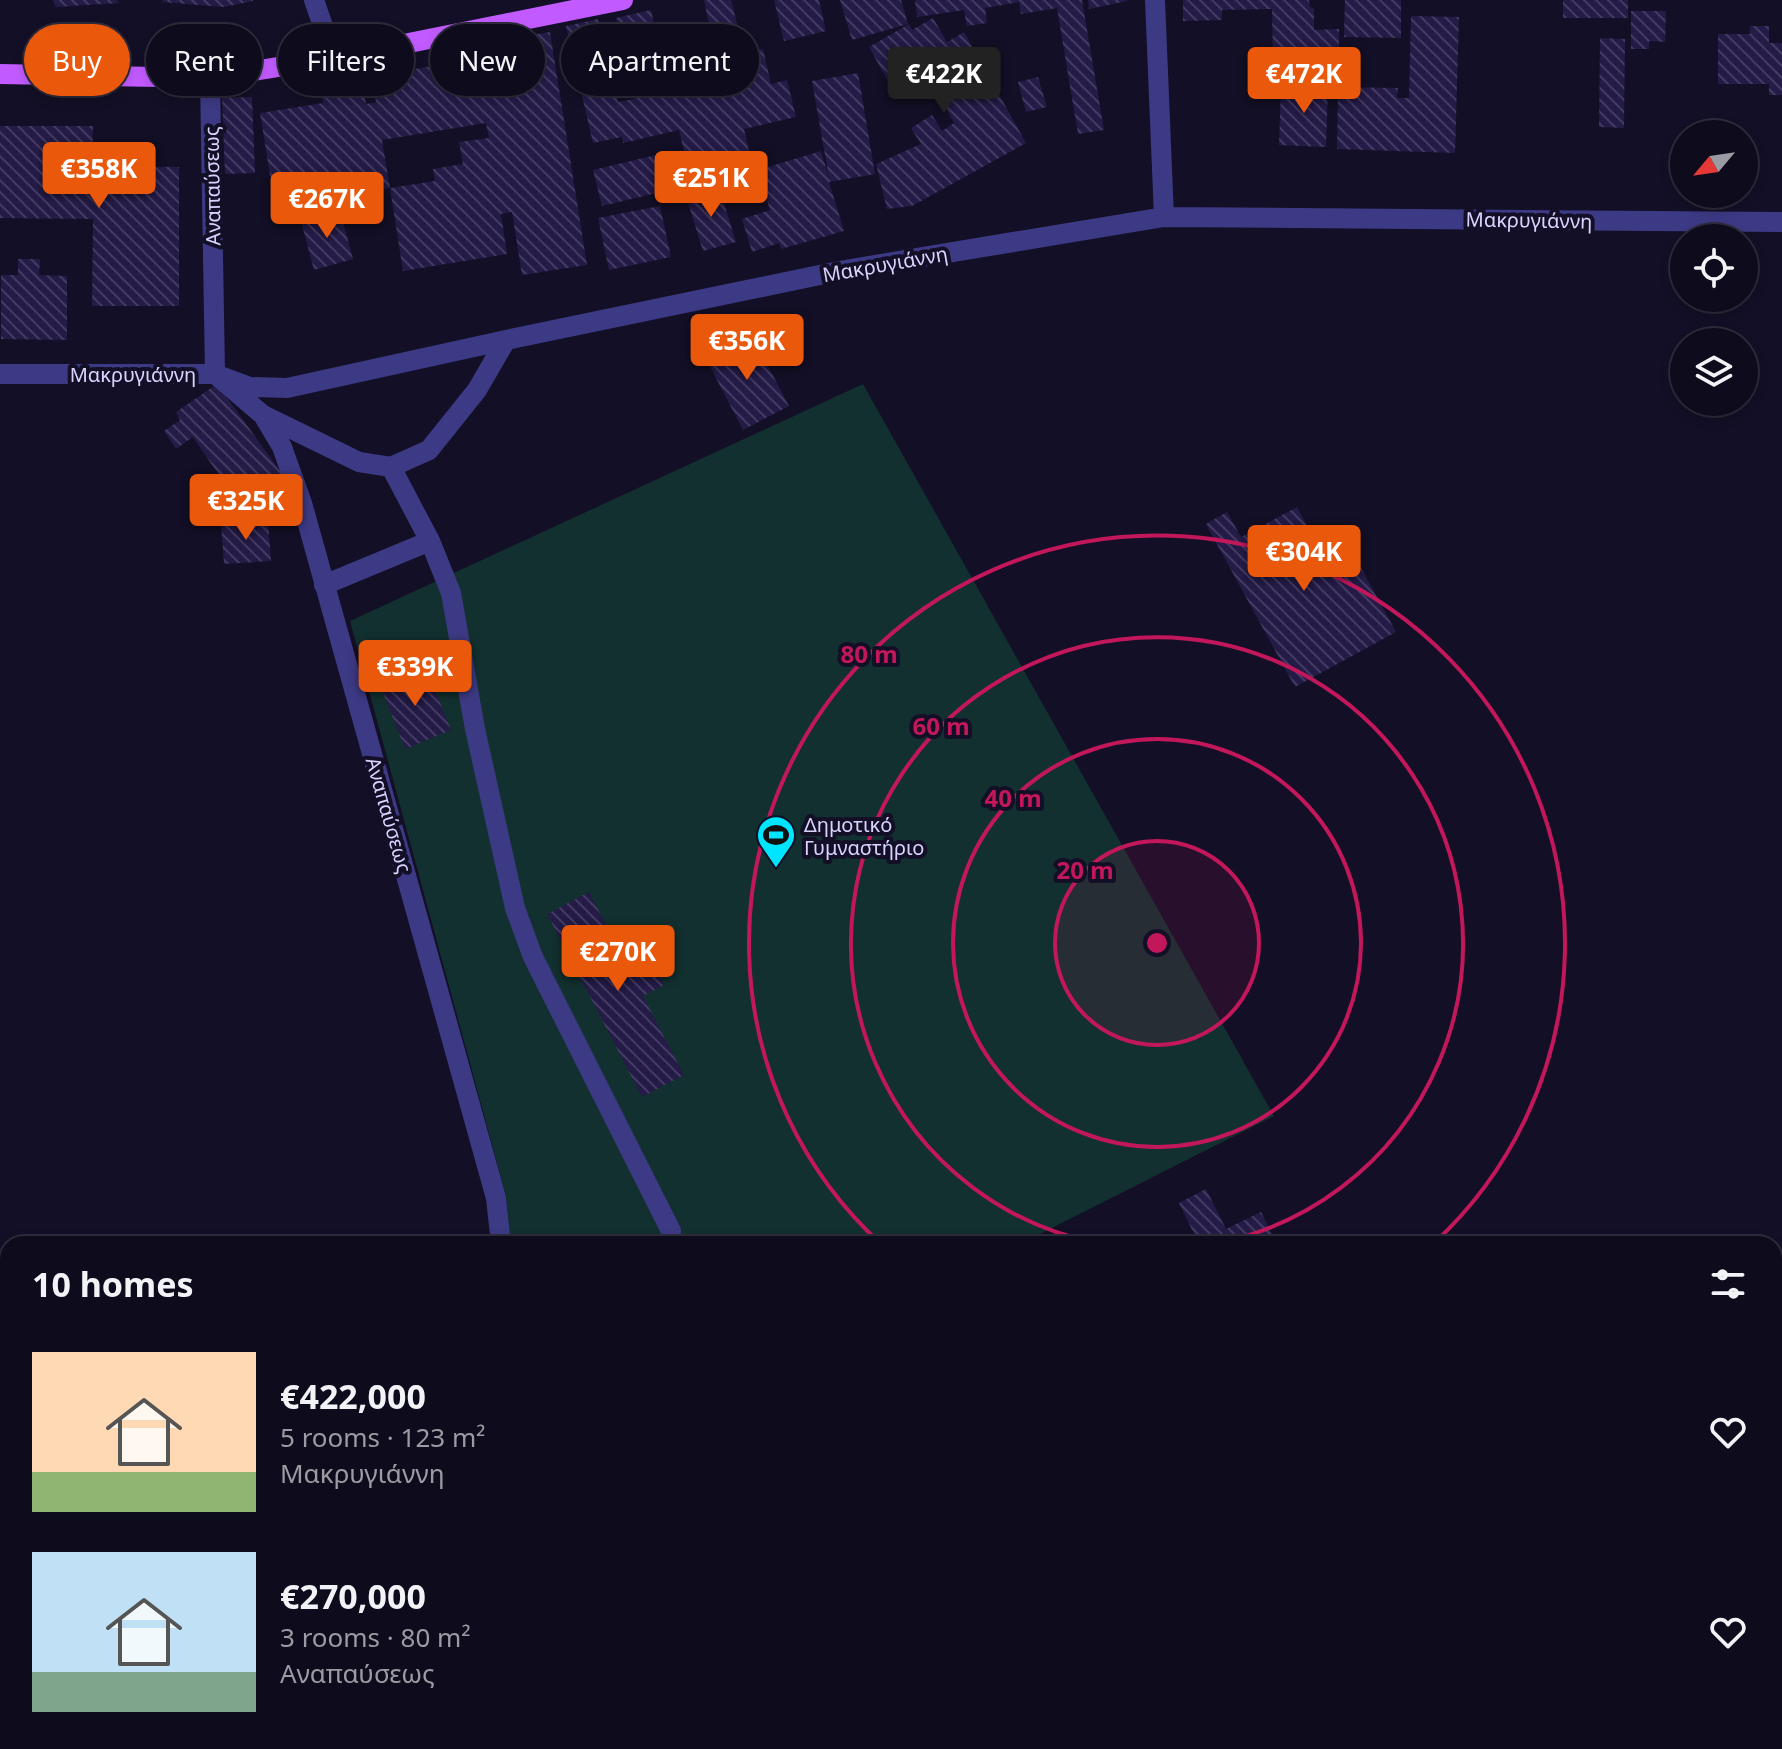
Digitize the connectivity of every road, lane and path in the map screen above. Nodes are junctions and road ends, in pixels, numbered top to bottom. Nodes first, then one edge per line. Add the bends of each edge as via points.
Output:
1 (314, 0) edge
2 (623, 0) edge
3 (1155, 0) edge
4 (322, 24) edge
5 (414, 42) edge
6 (0, 74) edge
7 (146, 77) edge
8 (210, 96) edge
9 (1164, 217) junction
10 (1782, 222) edge
11 (506, 340) junction
12 (0, 374) edge
13 (215, 374) junction
14 (263, 415) junction
15 (391, 467) junction
16 (430, 541) junction
17 (324, 585) junction
18 (671, 1231) dead end
19 (500, 1236) edge

1 - 4 street
2 - 5 main road
3 - 9 street
6 - 7 main road
8 - 13 street, Αναπαύσεως
9 - 10 street, Μακρυγιάννη
9 - 11 street, Μακρυγιάννη via 839,271
11 - 13 street, Μακρυγιάννη via 287,388 250,387
11 - 15 street via 477,390 429,450
12 - 13 street, Μακρυγιάννη
13 - 14 street, Αναπαύσεως
14 - 15 street via 359,462
14 - 17 street, Αναπαύσεως via 282,447
15 - 16 street
16 - 17 street
16 - 18 street via 451,593 515,908 533,957
17 - 19 street, Αναπαύσεως via 496,1198

